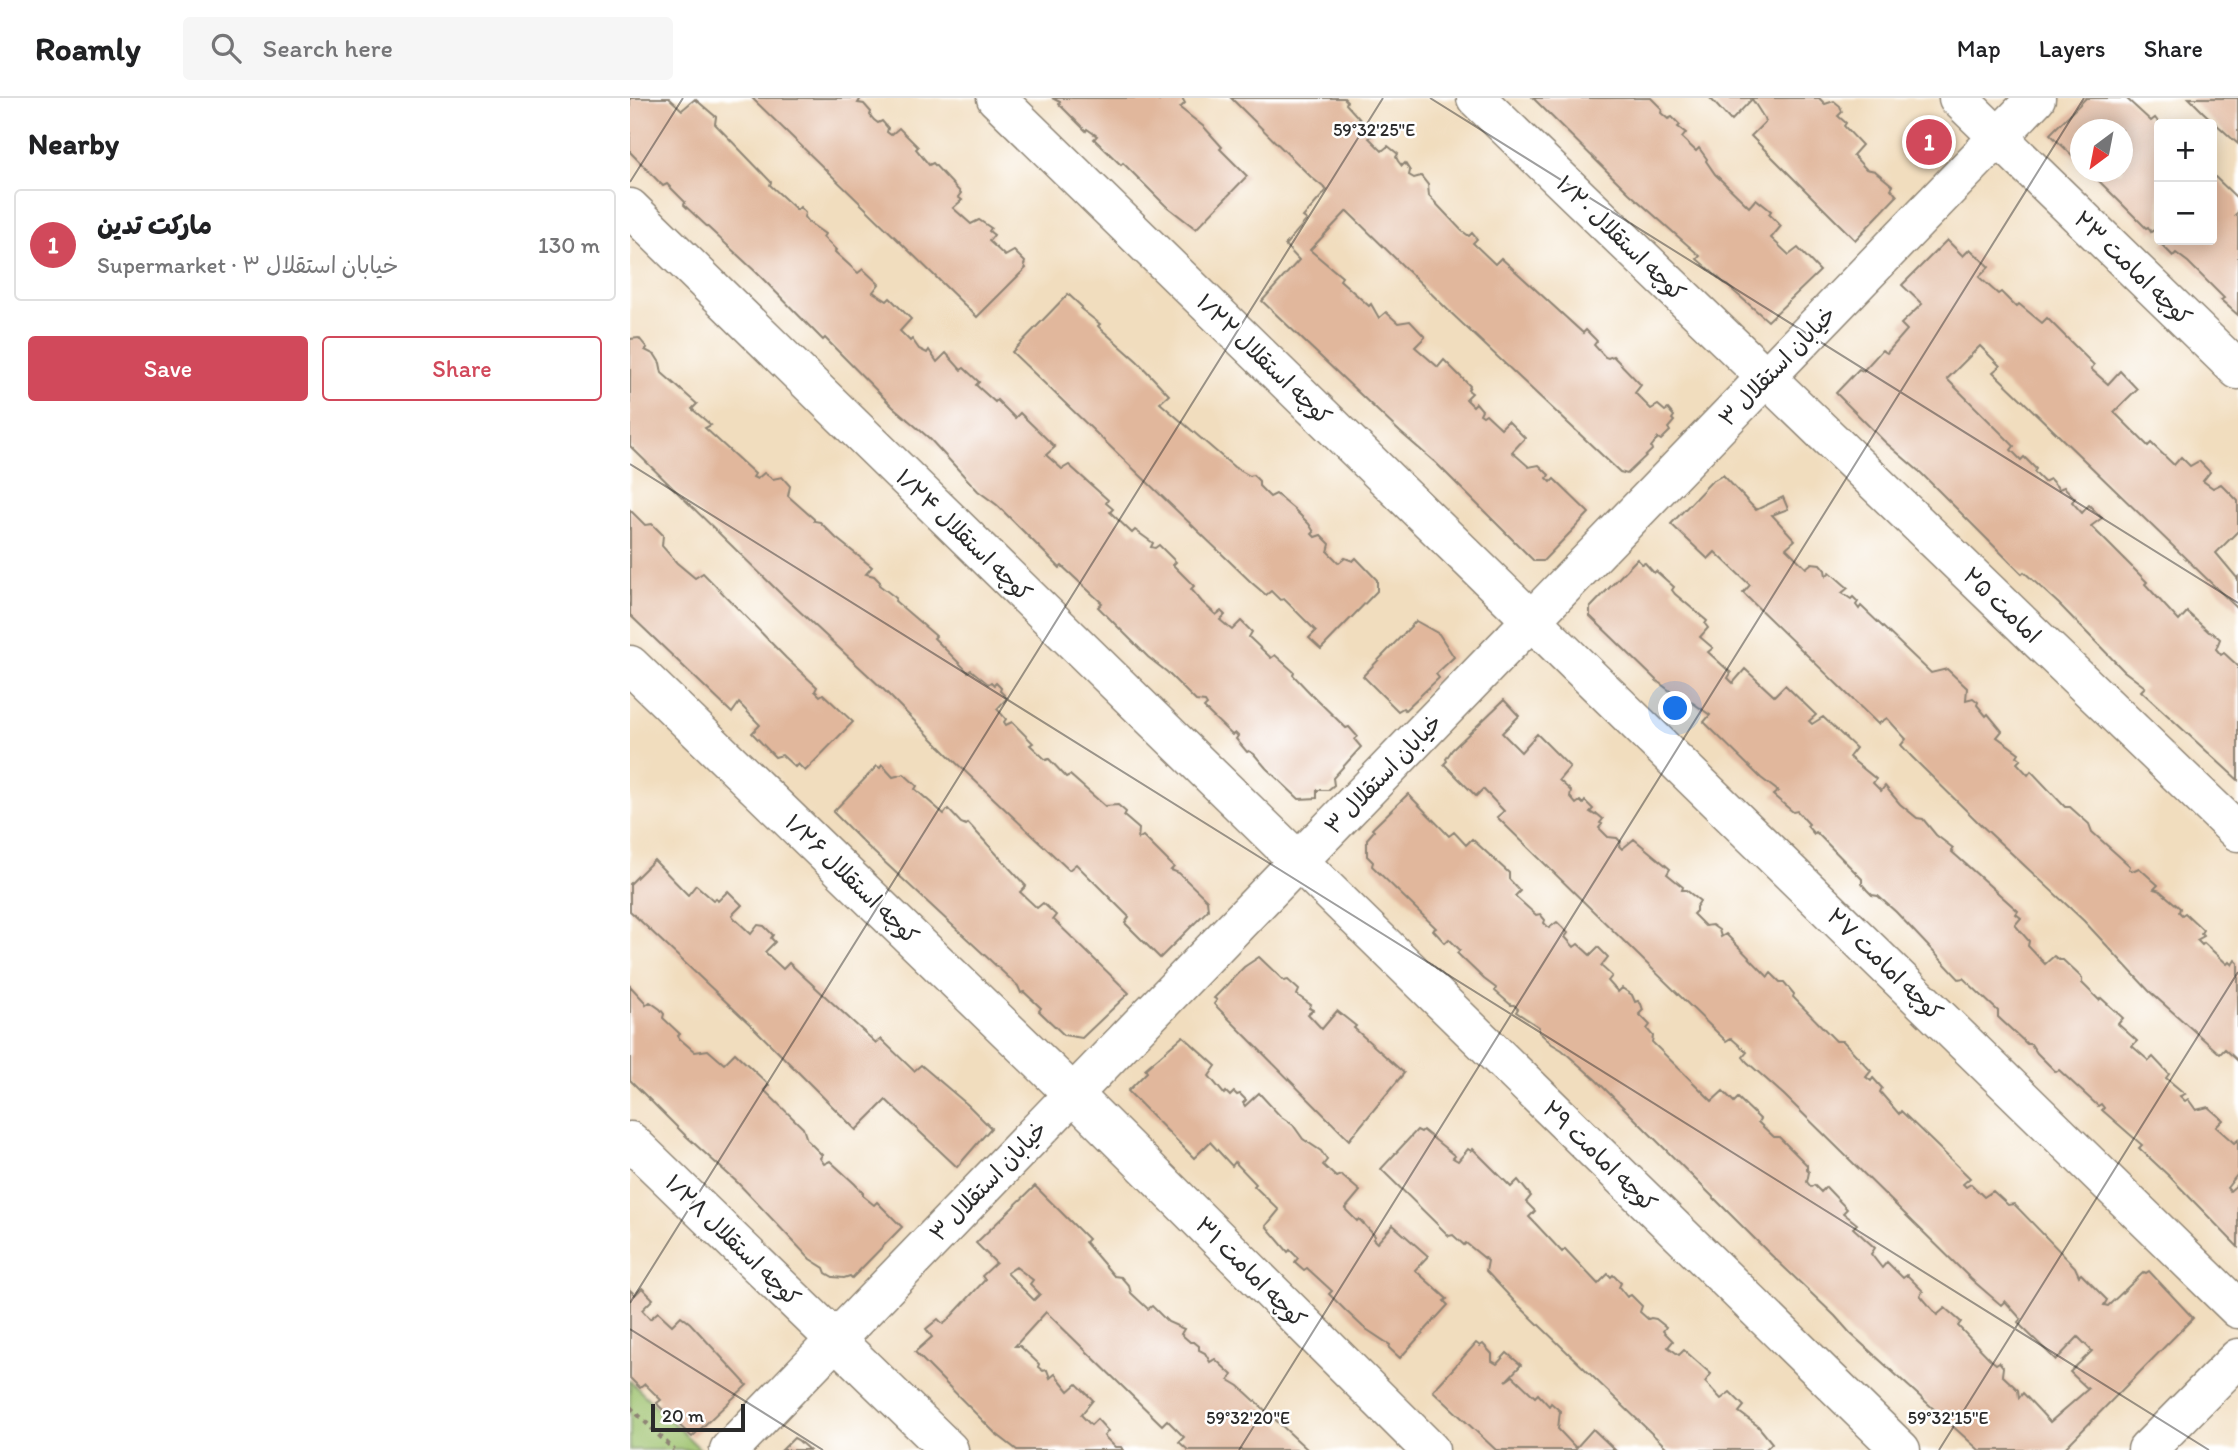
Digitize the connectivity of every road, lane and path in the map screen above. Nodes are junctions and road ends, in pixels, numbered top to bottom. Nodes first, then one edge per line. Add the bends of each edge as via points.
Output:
1 (996, 98) edge
2 (1476, 98) edge
3 (1958, 98) edge
4 (2036, 98) edge
5 (1998, 137) junction
6 (630, 208) edge
7 (2238, 370) edge
8 (1766, 377) junction
9 (1531, 620) junction
10 (630, 665) edge
11 (2238, 832) edge
12 (1298, 861) junction
13 (1073, 1094) junction
14 (630, 1141) edge
15 (2238, 1309) edge
16 (836, 1339) junction
17 (2238, 1358) edge
18 (630, 1407) edge
19 (674, 1450) edge
20 (729, 1450) edge
21 (949, 1450) edge
22 (1430, 1450) edge
23 (1901, 1450) edge
24 (2147, 1450) edge

1 - 9 street, کوچه استقلال ۱/۲۲
2 - 8 street, کوچه استقلال ۱/۲۰
3 - 5 street, کوچه امامت ۲۳
4 - 5 street, خیابان استقلال ۳
5 - 7 street, کوچه امامت ۲۳
5 - 8 street, خیابان استقلال ۳
6 - 12 street, کوچه استقلال ۱/۲۴
8 - 9 street, خیابان استقلال ۳
8 - 11 street, امامت ۲۵
9 - 12 street, خیابان استقلال ۳
9 - 15 street, کوچه امامت ۲۷
10 - 13 street, کوچه استقلال ۱/۲۶
12 - 13 street, خیابان استقلال ۳
12 - 23 street, کوچه امامت ۲۹
13 - 16 street, خیابان استقلال ۳
13 - 22 street, کوچه امامت ۳۱
14 - 16 street, کوچه استقلال ۱/۲۸
16 - 20 street, خیابان استقلال ۳
16 - 21 street, کوچه استقلال ۱/۲۸
17 - 24 street
18 - 19 path

